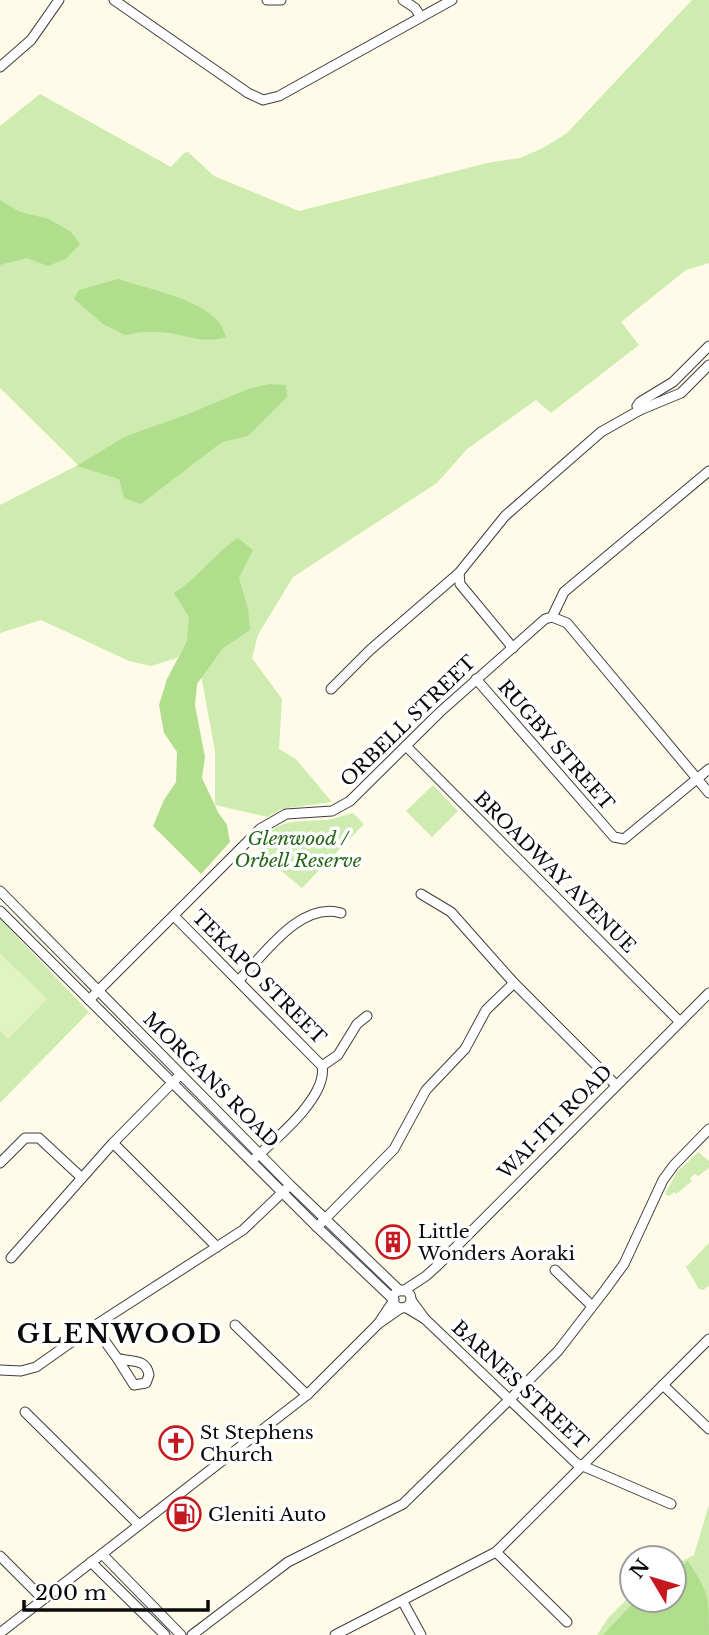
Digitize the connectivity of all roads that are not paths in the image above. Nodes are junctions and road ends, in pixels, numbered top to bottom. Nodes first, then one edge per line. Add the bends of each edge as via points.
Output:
1 (60, 0) edge
2 (114, 0) edge
3 (267, 0) edge
4 (281, 0) edge
5 (403, 0) edge
6 (452, 0) edge
7 (421, 17) junction
8 (0, 66) edge
9 (709, 346) edge
10 (709, 365) edge
11 (640, 410) junction
12 (707, 475) edge
13 (459, 573) junction
14 (552, 617) junction
15 (513, 648) junction
16 (476, 679) junction
17 (331, 689) dead end
18 (406, 746) junction
19 (709, 769) edge
20 (697, 779) junction
21 (709, 793) edge
22 (0, 891) edge
23 (421, 894) dead end
24 (0, 911) edge
25 (341, 913) dead end
26 (174, 916) junction
27 (25, 917) junction
28 (16, 927) junction
29 (239, 981) junction
30 (514, 983) junction
31 (98, 991) junction
32 (709, 993) edge
33 (89, 1000) junction
34 (367, 1016) dead end
35 (680, 1022) junction
36 (322, 1066) junction
37 (180, 1074) junction
38 (172, 1082) junction
39 (616, 1085) junction
40 (709, 1129) edge
41 (113, 1143) junction
42 (260, 1154) junction
43 (252, 1161) junction
44 (0, 1163) edge
45 (82, 1178) junction
46 (290, 1185) junction
47 (283, 1192) junction
48 (326, 1218) junction
49 (317, 1227) junction
50 (218, 1247) junction
51 (11, 1258) dead end
52 (555, 1270) dead end
53 (404, 1299) junction
54 (592, 1306) junction
55 (235, 1325) dead end
56 (94, 1326) junction
57 (709, 1339) edge
58 (117, 1358) dead end
59 (0, 1370) edge
60 (663, 1385) junction
61 (307, 1395) junction
62 (509, 1400) junction
63 (25, 1412) dead end
64 (709, 1429) edge
65 (582, 1467) junction
66 (671, 1504) dead end
67 (139, 1525) junction
68 (496, 1552) junction
69 (102, 1554) junction
70 (0, 1556) edge
71 (91, 1562) junction
72 (43, 1599) junction
73 (402, 1602) junction
74 (567, 1622) dead end
75 (0, 1633) edge
76 (165, 1635) edge
77 (181, 1635) edge
78 (192, 1635) edge
79 (335, 1635) edge
80 (421, 1635) edge

1 - 8 street via 31,40
2 - 7 street via 257,98 267,100
3 - 4 street
5 - 7 street
6 - 7 street
9 - 11 street via 673,382 640,402
10 - 11 street via 681,393
11 - 13 street via 601,432 505,516
12 - 14 street, ORBELL STREET via 564,592
13 - 15 street via 460,584
13 - 17 street
14 - 15 street, ORBELL STREET
14 - 20 street via 567,623
15 - 16 street, ORBELL STREET
16 - 18 street, ORBELL STREET
16 - 20 street, RUGBY STREET via 614,836 624,839
18 - 26 street, ORBELL STREET via 341,808 286,814 268,823
18 - 35 street, BROADWAY AVENUE
19 - 20 street, RUGBY STREET
20 - 21 street
22 - 27 street, MORGANS ROAD
23 - 30 street via 451,912
24 - 28 street, MORGANS ROAD
25 - 29 street via 322,911 299,920
26 - 29 street, TEKAPO STREET
26 - 31 street, ORBELL STREET
27 - 28 street
27 - 31 street, MORGANS ROAD
28 - 33 street, MORGANS ROAD
29 - 36 street, TEKAPO STREET
30 - 39 street
30 - 48 street via 486,1010 465,1049 426,1090 394,1149
31 - 33 street, ORBELL STREET
31 - 37 street, MORGANS ROAD
32 - 35 street, WAI-ITI ROAD
33 - 38 street, MORGANS ROAD
34 - 36 street via 356,1024 338,1055
35 - 39 street, WAI-ITI ROAD
36 - 42 street, TEKAPO STREET via 322,1079 312,1098
37 - 38 street
37 - 42 street, MORGANS ROAD
38 - 41 street
38 - 43 street, MORGANS ROAD
39 - 53 street, WAI-ITI ROAD
40 - 54 street via 663,1180 624,1264
41 - 45 street
41 - 50 street
42 - 43 street, TEKAPO STREET
42 - 46 street, MORGANS ROAD
43 - 47 street, MORGANS ROAD
44 - 45 street via 25,1138 38,1138
45 - 51 street
46 - 47 street
46 - 48 street, MORGANS ROAD
47 - 49 street, MORGANS ROAD
47 - 50 street via 251,1224
48 - 49 street
48 - 53 street, MORGANS ROAD
49 - 53 street, MORGANS ROAD
50 - 56 street
52 - 54 street
53 - 61 street, WAI-ITI ROAD
53 - 62 street, BARNES STREET
54 - 62 street via 558,1351
55 - 61 street
56 - 58 street
56 - 59 street via 36,1367
57 - 60 street
60 - 64 street
60 - 65 street
61 - 67 street, WAI-ITI ROAD
62 - 65 street, BARNES STREET
62 - 78 street via 403,1504 288,1562
63 - 67 street
65 - 66 street, BARNES STREET
65 - 68 street
67 - 69 street, WAI-ITI ROAD
68 - 73 street
68 - 74 street
69 - 71 street, WAI-ITI ROAD
69 - 77 street
70 - 72 street
71 - 72 street, WAI-ITI ROAD
71 - 76 street
72 - 75 street, WAI-ITI ROAD
73 - 79 street
73 - 80 street

